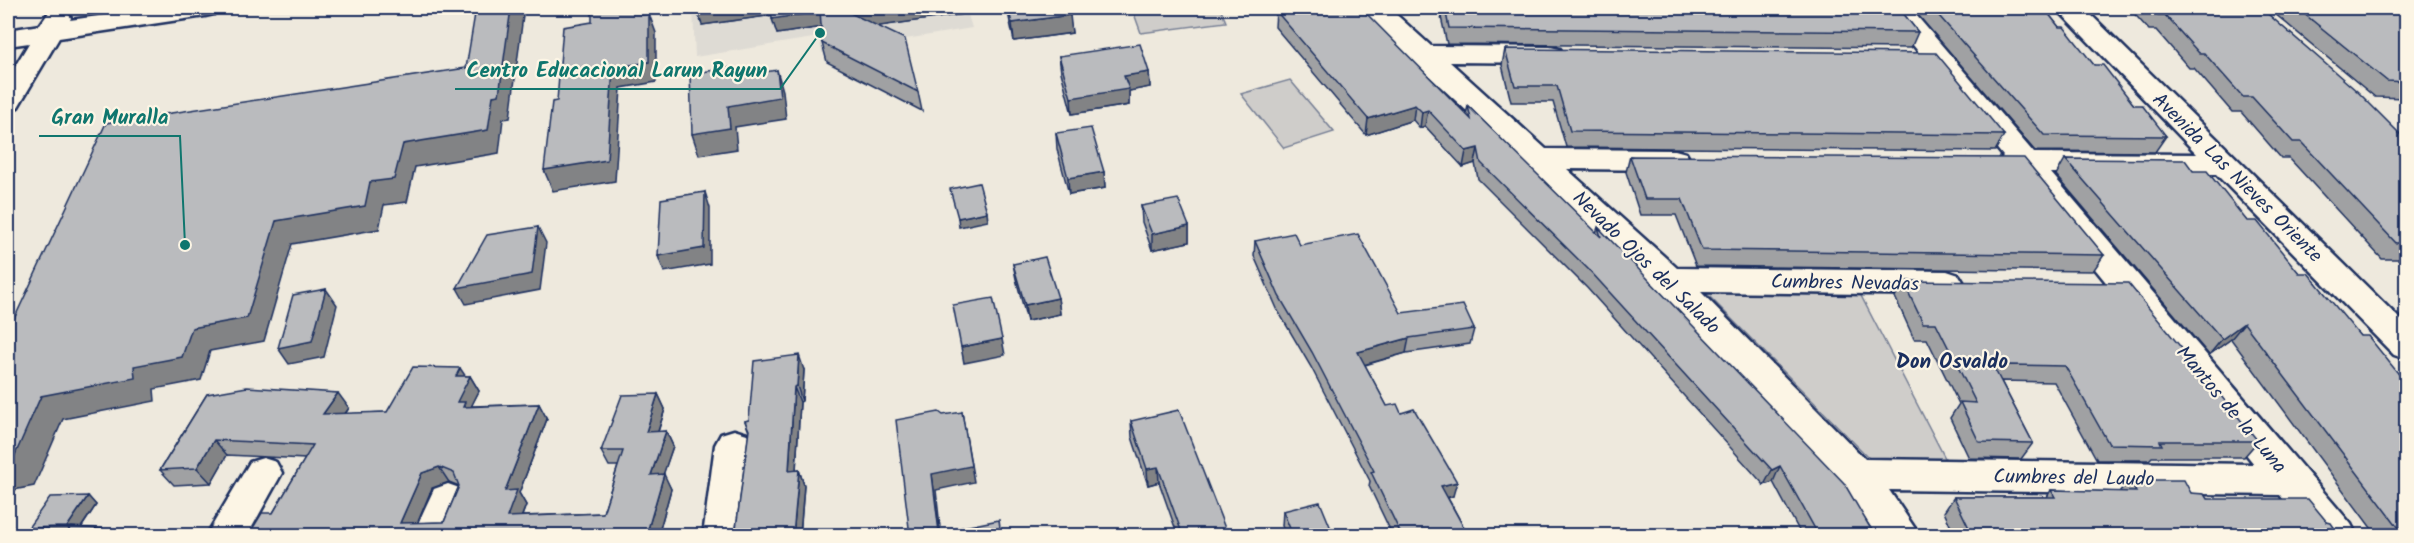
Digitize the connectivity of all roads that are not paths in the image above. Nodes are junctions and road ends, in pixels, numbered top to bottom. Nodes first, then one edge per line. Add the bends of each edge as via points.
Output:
1 (205, 8) edge
2 (1374, 8) edge
3 (1896, 8) edge
4 (2069, 8) edge
5 (62, 14) edge
6 (8, 18) edge
7 (8, 38) edge
8 (1422, 54) junction
9 (1581, 55) edge
10 (1903, 57) edge
11 (1939, 57) junction
12 (8, 101) edge
13 (1539, 159) junction
14 (1704, 160) edge
15 (1979, 162) edge
16 (2027, 163) junction
17 (2225, 164) junction
18 (1669, 280) junction
19 (1975, 283) edge
20 (2093, 284) edge
21 (2128, 285) junction
22 (2406, 346) edge
23 (734, 445) dead end
24 (263, 473) dead end
25 (1856, 474) junction
26 (2291, 480) junction
27 (448, 500) dead end
28 (226, 536) edge
29 (432, 536) edge
30 (723, 536) edge
31 (1900, 536) edge
32 (2337, 536) edge

1 - 5 street
2 - 8 street, Nevado Ojos del Salado
3 - 11 street, Mantos de la Luna
4 - 17 street, Avenida Las Nieves Oriente
5 - 6 street
5 - 7 street
5 - 12 street
8 - 9 street
8 - 13 street, Nevado Ojos del Salado
10 - 11 street
11 - 16 street, Mantos de la Luna
13 - 14 street
13 - 18 street, Nevado Ojos del Salado
15 - 16 street
16 - 17 street
16 - 21 street, Mantos de la Luna
17 - 22 street, Avenida Las Nieves Oriente
18 - 19 street, Cumbres Nevadas
18 - 25 street, Nevado Ojos del Salado
20 - 21 street
21 - 26 street, Mantos de la Luna
23 - 30 street
24 - 28 street
25 - 26 street, Cumbres del Laudo
25 - 31 street, Nevado Ojos del Salado
26 - 32 street, Mantos de la Luna
27 - 29 street

